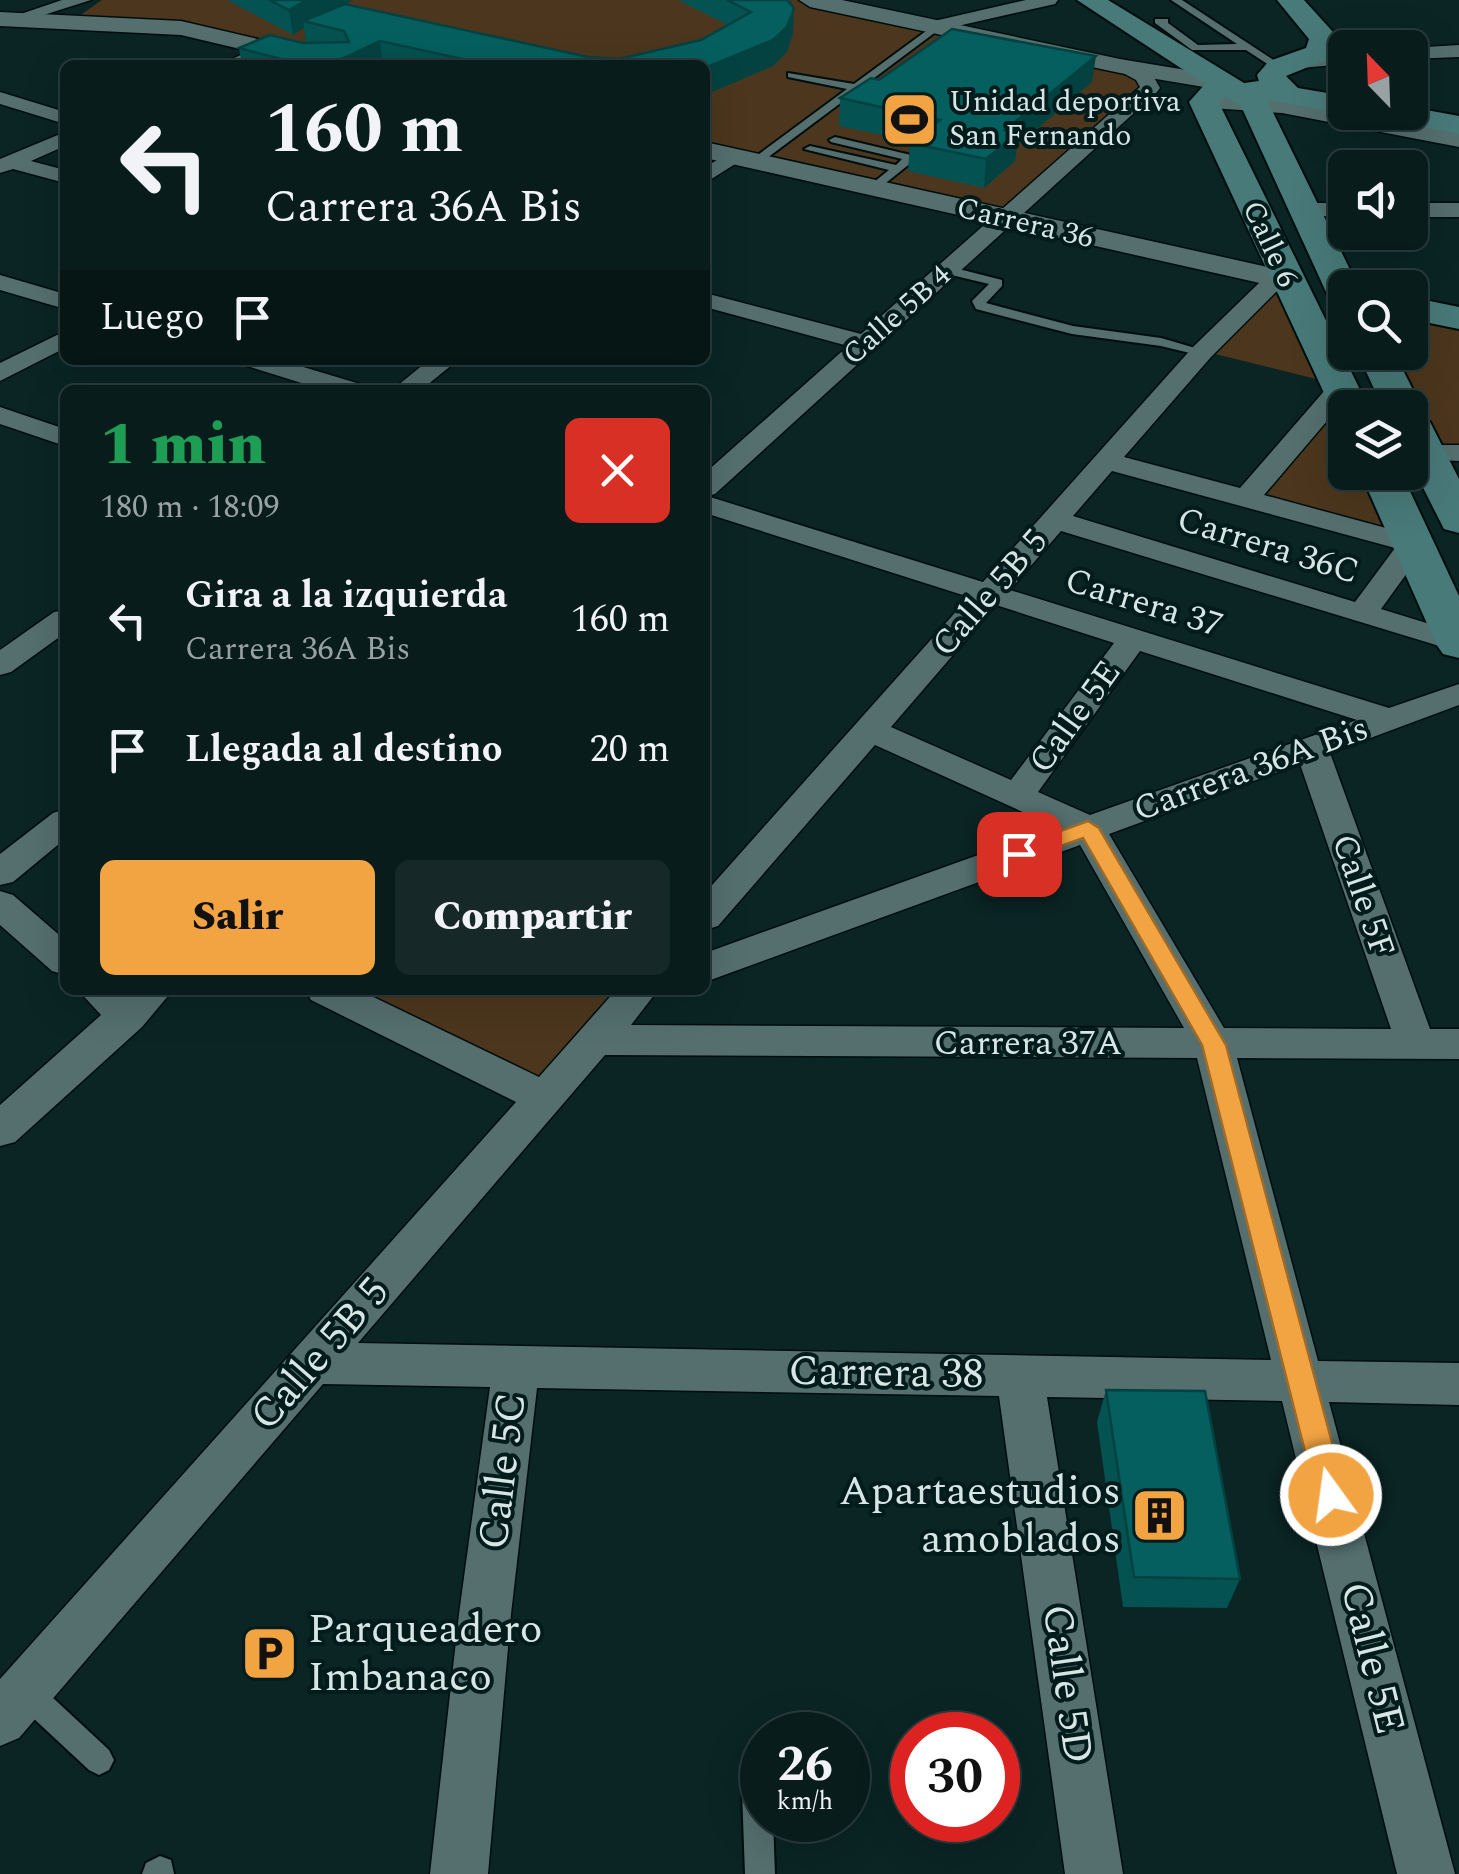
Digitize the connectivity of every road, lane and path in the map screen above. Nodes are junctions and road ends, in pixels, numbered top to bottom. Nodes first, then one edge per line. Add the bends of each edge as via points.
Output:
1 (50, 0) edge
2 (82, 0) edge
3 (810, 0) edge
4 (1049, 0) edge
5 (1090, 0) edge
6 (1176, 0) edge
7 (1290, 0) edge
8 (1201, 17) junction
9 (1186, 18) dead end
10 (5, 20) edge
11 (940, 25) junction
12 (1154, 28) junction
13 (1328, 37) edge
14 (1328, 46) edge
15 (1248, 47) junction
16 (267, 48) junction
17 (1459, 51) edge
18 (1428, 52) edge
19 (241, 60) edge
20 (317, 60) edge
21 (1328, 63) edge
22 (1120, 66) junction
23 (792, 75) dead end
24 (1286, 75) junction
25 (854, 87) junction
26 (1213, 92) junction
27 (1328, 96) edge
28 (0, 98) edge
29 (1253, 101) junction
30 (60, 116) edge
31 (1428, 121) edge
32 (1457, 128) edge
33 (60, 140) edge
34 (835, 140) dead end
35 (810, 150) dead end
36 (710, 151) edge
37 (744, 159) junction
38 (6, 164) edge
39 (900, 169) junction
40 (710, 174) edge
41 (60, 176) edge
42 (873, 188) junction
43 (1307, 210) junction
44 (1328, 210) edge
45 (1428, 210) edge
46 (1459, 210) edge
47 (1004, 219) junction
48 (947, 270) junction
49 (1334, 270) edge
50 (1286, 280) junction
51 (0, 282) edge
52 (1328, 290) edge
53 (60, 300) edge
54 (710, 301) edge
55 (1428, 312) edge
56 (1459, 318) edge
57 (60, 341) edge
58 (866, 344) junction
59 (1202, 352) junction
60 (269, 365) edge
61 (439, 365) edge
62 (0, 373) edge
63 (335, 385) edge
64 (412, 385) edge
65 (1342, 390) edge
66 (0, 415) edge
67 (1328, 416) edge
68 (60, 436) edge
69 (1432, 442) edge
70 (1106, 461) junction
71 (710, 484) edge
72 (1388, 490) edge
73 (1246, 499) junction
74 (710, 506) edge
75 (1054, 520) junction
76 (1459, 520) edge
77 (1413, 544) junction
78 (990, 594) junction
79 (1362, 614) junction
80 (60, 623) edge
81 (1133, 638) junction
82 (1459, 644) edge
83 (0, 665) edge
84 (1459, 694) edge
85 (1389, 719) junction
86 (870, 730) junction
87 (1311, 748) junction
88 (1018, 795) junction
89 (60, 825) edge
90 (1088, 828) junction
91 (0, 873) edge
92 (0, 904) edge
93 (710, 911) edge
94 (60, 958) edge
95 (710, 966) edge
96 (113, 995) edge
97 (335, 995) edge
98 (636, 995) edge
99 (141, 1004) edge
100 (597, 1040) junction
101 (1416, 1044) junction
102 (1459, 1044) edge
103 (1214, 1045) junction
104 (546, 1098) junction
105 (0, 1130) edge
106 (312, 1363) junction
107 (516, 1366) junction
108 (1020, 1376) junction
109 (1302, 1381) junction
110 (1459, 1384) edge
111 (12, 1705) edge
112 (99, 1760) dead end
113 (759, 1842) edge
114 (458, 1874) edge
115 (760, 1874) edge
116 (1094, 1874) edge
117 (1426, 1874) edge

1 - 10 street
2 - 10 street
3 - 11 street
4 - 11 street
5 - 12 main road
6 - 8 lane
7 - 13 main road
8 - 9 lane
8 - 15 lane
10 - 16 street via 181,28
11 - 22 street
11 - 25 lane
12 - 15 lane via 1196,48
12 - 22 main road via 1166,50 1156,60
12 - 26 main road
14 - 24 main road
15 - 24 lane
16 - 19 street
16 - 20 street
17 - 18 street
21 - 24 street
22 - 26 street
22 - 47 street, Calle 5B 4 via 1144,76 1150,88
23 - 25 lane
24 - 26 main road
24 - 27 main road
25 - 37 lane
26 - 29 main road
26 - 50 main road, Calle 6
28 - 30 street
29 - 32 street
29 - 43 main road, Calle 6
31 - 32 main road
33 - 38 street
34 - 39 lane via 912,158
35 - 39 lane
36 - 37 street, Carrera 36
37 - 40 street
37 - 42 street, Carrera 36
38 - 41 street
39 - 42 lane
42 - 47 street, Carrera 36
43 - 44 street
43 - 49 main road, Calle 6
45 - 46 street
47 - 48 street, Calle 5B 4
47 - 50 street, Carrera 36
48 - 58 street, Calle 5B 4
48 - 59 lane via 998,283 978,301 981,306
50 - 52 main road, Carrera 36
50 - 59 street, Calle 5B 5 via 1268,287
50 - 65 main road, Calle 6
51 - 53 street
54 - 58 street
55 - 56 main road
57 - 62 street
58 - 71 street, Calle 5B 4
59 - 70 street, Calle 5B 5
60 - 63 street
61 - 64 street
66 - 68 street
67 - 73 street
69 - 76 main road
70 - 73 street
70 - 75 street, Calle 5B 5
72 - 77 main road
73 - 77 street
74 - 78 street, Carrera 37
75 - 78 street, Calle 5B 5
75 - 79 street, Carrera 36C
77 - 79 street
77 - 82 main road
78 - 81 street, Carrera 37
78 - 86 street, Calle 5B 5
79 - 82 street, Carrera 36C
80 - 83 street
81 - 85 street, Carrera 37
81 - 88 street, Calle 5E
84 - 85 street, Carrera 36A Bis
85 - 87 street, Carrera 36A Bis
86 - 88 street
86 - 93 street, Calle 5B 5
87 - 90 street, Carrera 36A Bis
87 - 101 street, Calle 5F
88 - 90 street
89 - 91 street
90 - 95 street, Carrera 36A Bis
90 - 103 street, Calle 5E
92 - 94 street
96 - 99 street
97 - 104 street
98 - 100 street, Calle 5B 5
99 - 105 street
100 - 103 street, Carrera 37A
100 - 104 street, Calle 5B 5
101 - 102 street, Carrera 37A
101 - 103 street, Carrera 37A
103 - 109 street, Calle 5E
104 - 106 street, Calle 5B 5
106 - 107 street, Carrera 38
106 - 111 street, Calle 5B 5
107 - 108 street, Carrera 38
107 - 114 street, Calle 5C
108 - 109 street, Carrera 38
108 - 116 street, Calle 5D
109 - 110 street, Carrera 38
109 - 117 street, Calle 5E
111 - 112 lane
113 - 115 lane

